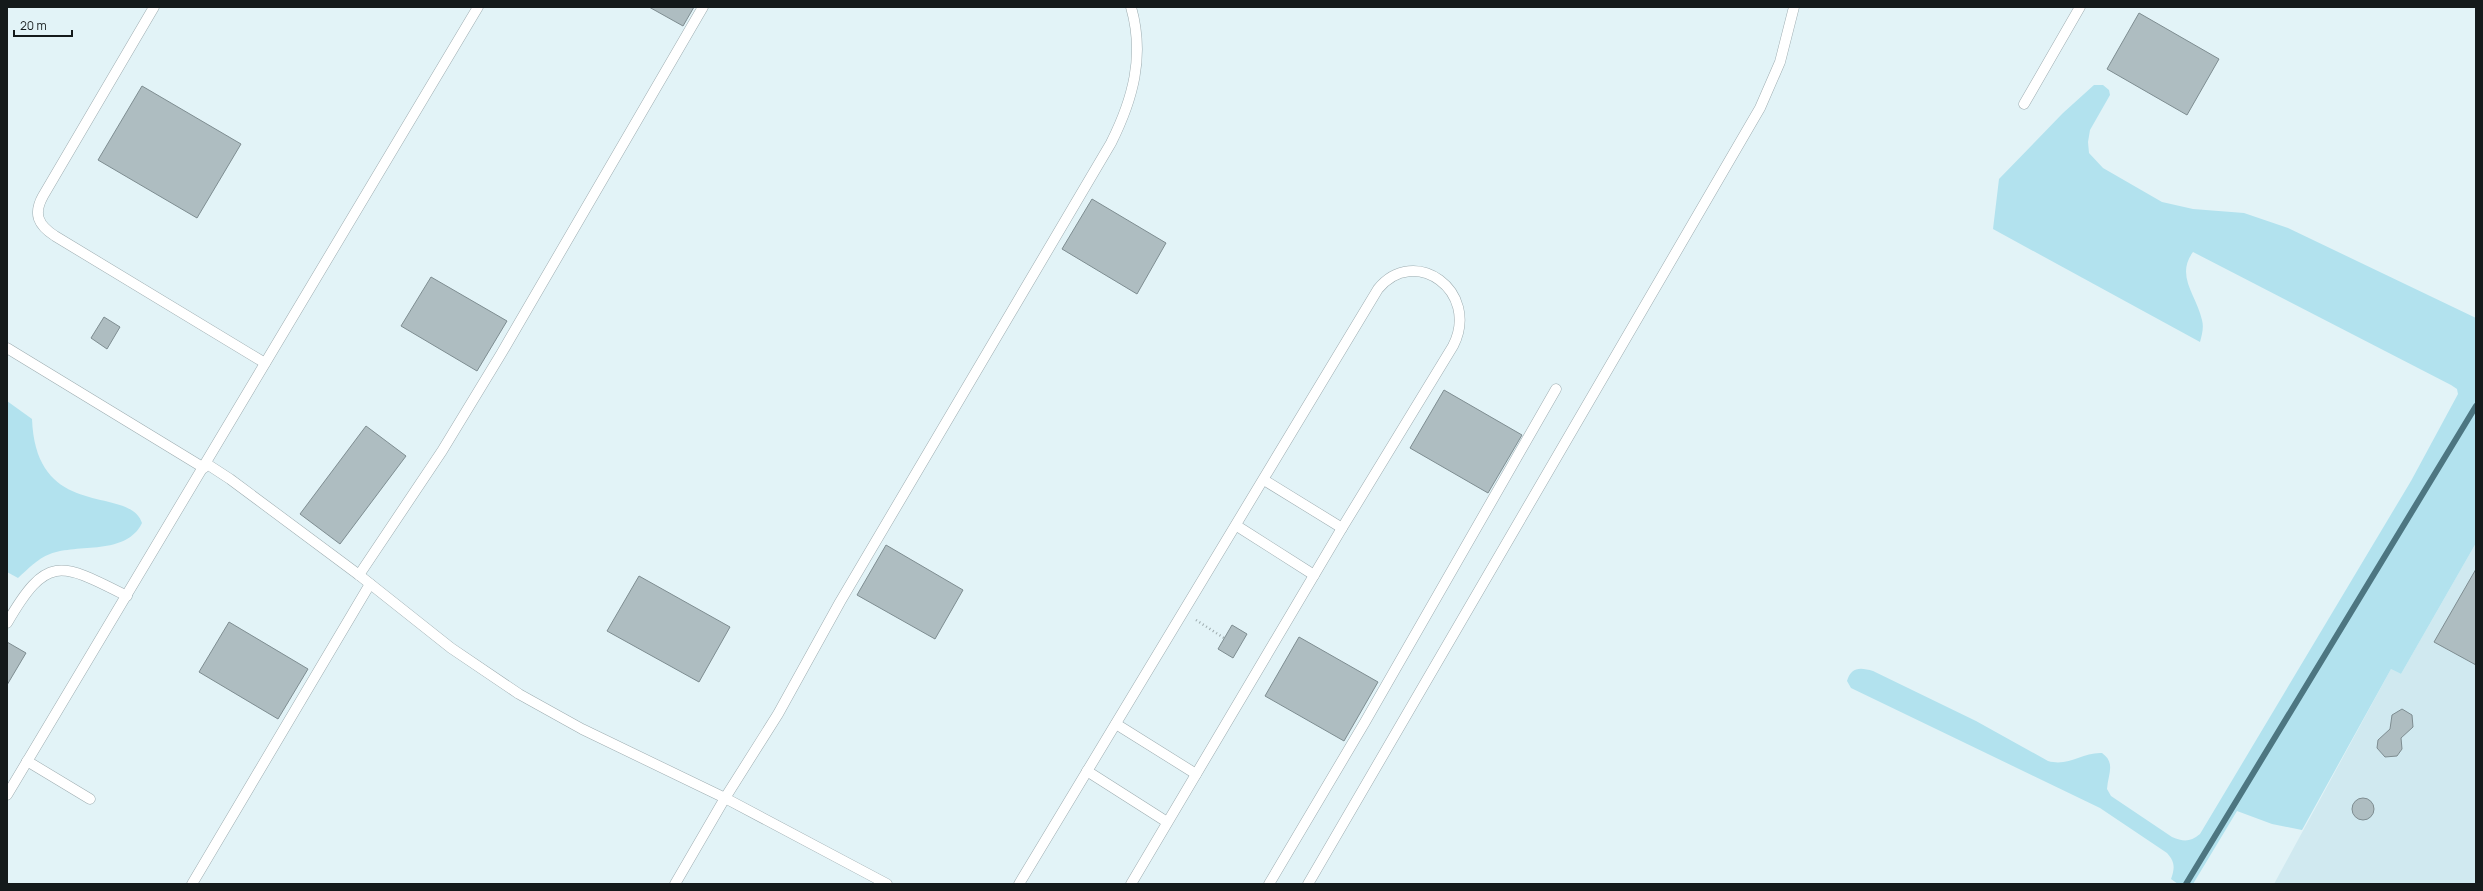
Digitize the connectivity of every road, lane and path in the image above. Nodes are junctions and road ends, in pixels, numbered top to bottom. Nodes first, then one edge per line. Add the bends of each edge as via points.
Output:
1 (154, 7) edge
2 (478, 7) edge
3 (703, 7) edge
4 (1131, 7) edge
5 (1794, 7) edge
6 (2080, 7) edge
7 (2024, 104) dead end
8 (7, 348) edge
9 (264, 363) junction
10 (1556, 389) dead end
11 (205, 466) junction
12 (1264, 480) junction
13 (1237, 526) junction
14 (1342, 528) junction
15 (359, 575) junction
16 (1314, 575) junction
17 (370, 584) junction
18 (127, 596) junction
19 (1184, 613) junction
20 (7, 623) edge
21 (1224, 638) dead end
22 (1116, 724) junction
23 (27, 761) junction
24 (1087, 771) junction
25 (1196, 774) junction
26 (7, 795) edge
27 (725, 798) junction
28 (90, 799) dead end
29 (1167, 822) junction
30 (192, 884) edge
31 (676, 884) edge
32 (888, 884) edge
33 (1019, 884) edge
34 (1131, 884) edge
35 (1270, 884) edge
36 (1308, 884) edge

1 - 9 lane via 43,196 37,216 42,227 55,236
2 - 9 lane
3 - 15 lane via 501,354 442,451
4 - 27 lane via 1137,40 1136,79 1129,105 1111,143 840,602 778,714
5 - 36 lane via 1780,62 1760,108
6 - 7 lane
8 - 11 lane
9 - 11 lane
10 - 35 lane
11 - 15 lane
11 - 18 lane
12 - 13 lane
12 - 14 lane
12 - 14 lane via 1382,283 1404,273 1425,273 1436,277 1456,298 1460,325 1457,338
13 - 16 lane
13 - 19 lane
14 - 16 lane
15 - 17 lane
16 - 25 lane
17 - 27 lane via 452,648 519,694 582,729
17 - 30 lane
18 - 20 lane via 78,573 54,571 30,586
18 - 23 lane
19 - 21 path
19 - 22 lane
22 - 24 lane
22 - 25 lane
23 - 26 lane
23 - 28 lane
24 - 29 lane
24 - 33 lane
25 - 29 lane
27 - 31 lane
27 - 32 lane
29 - 34 lane

